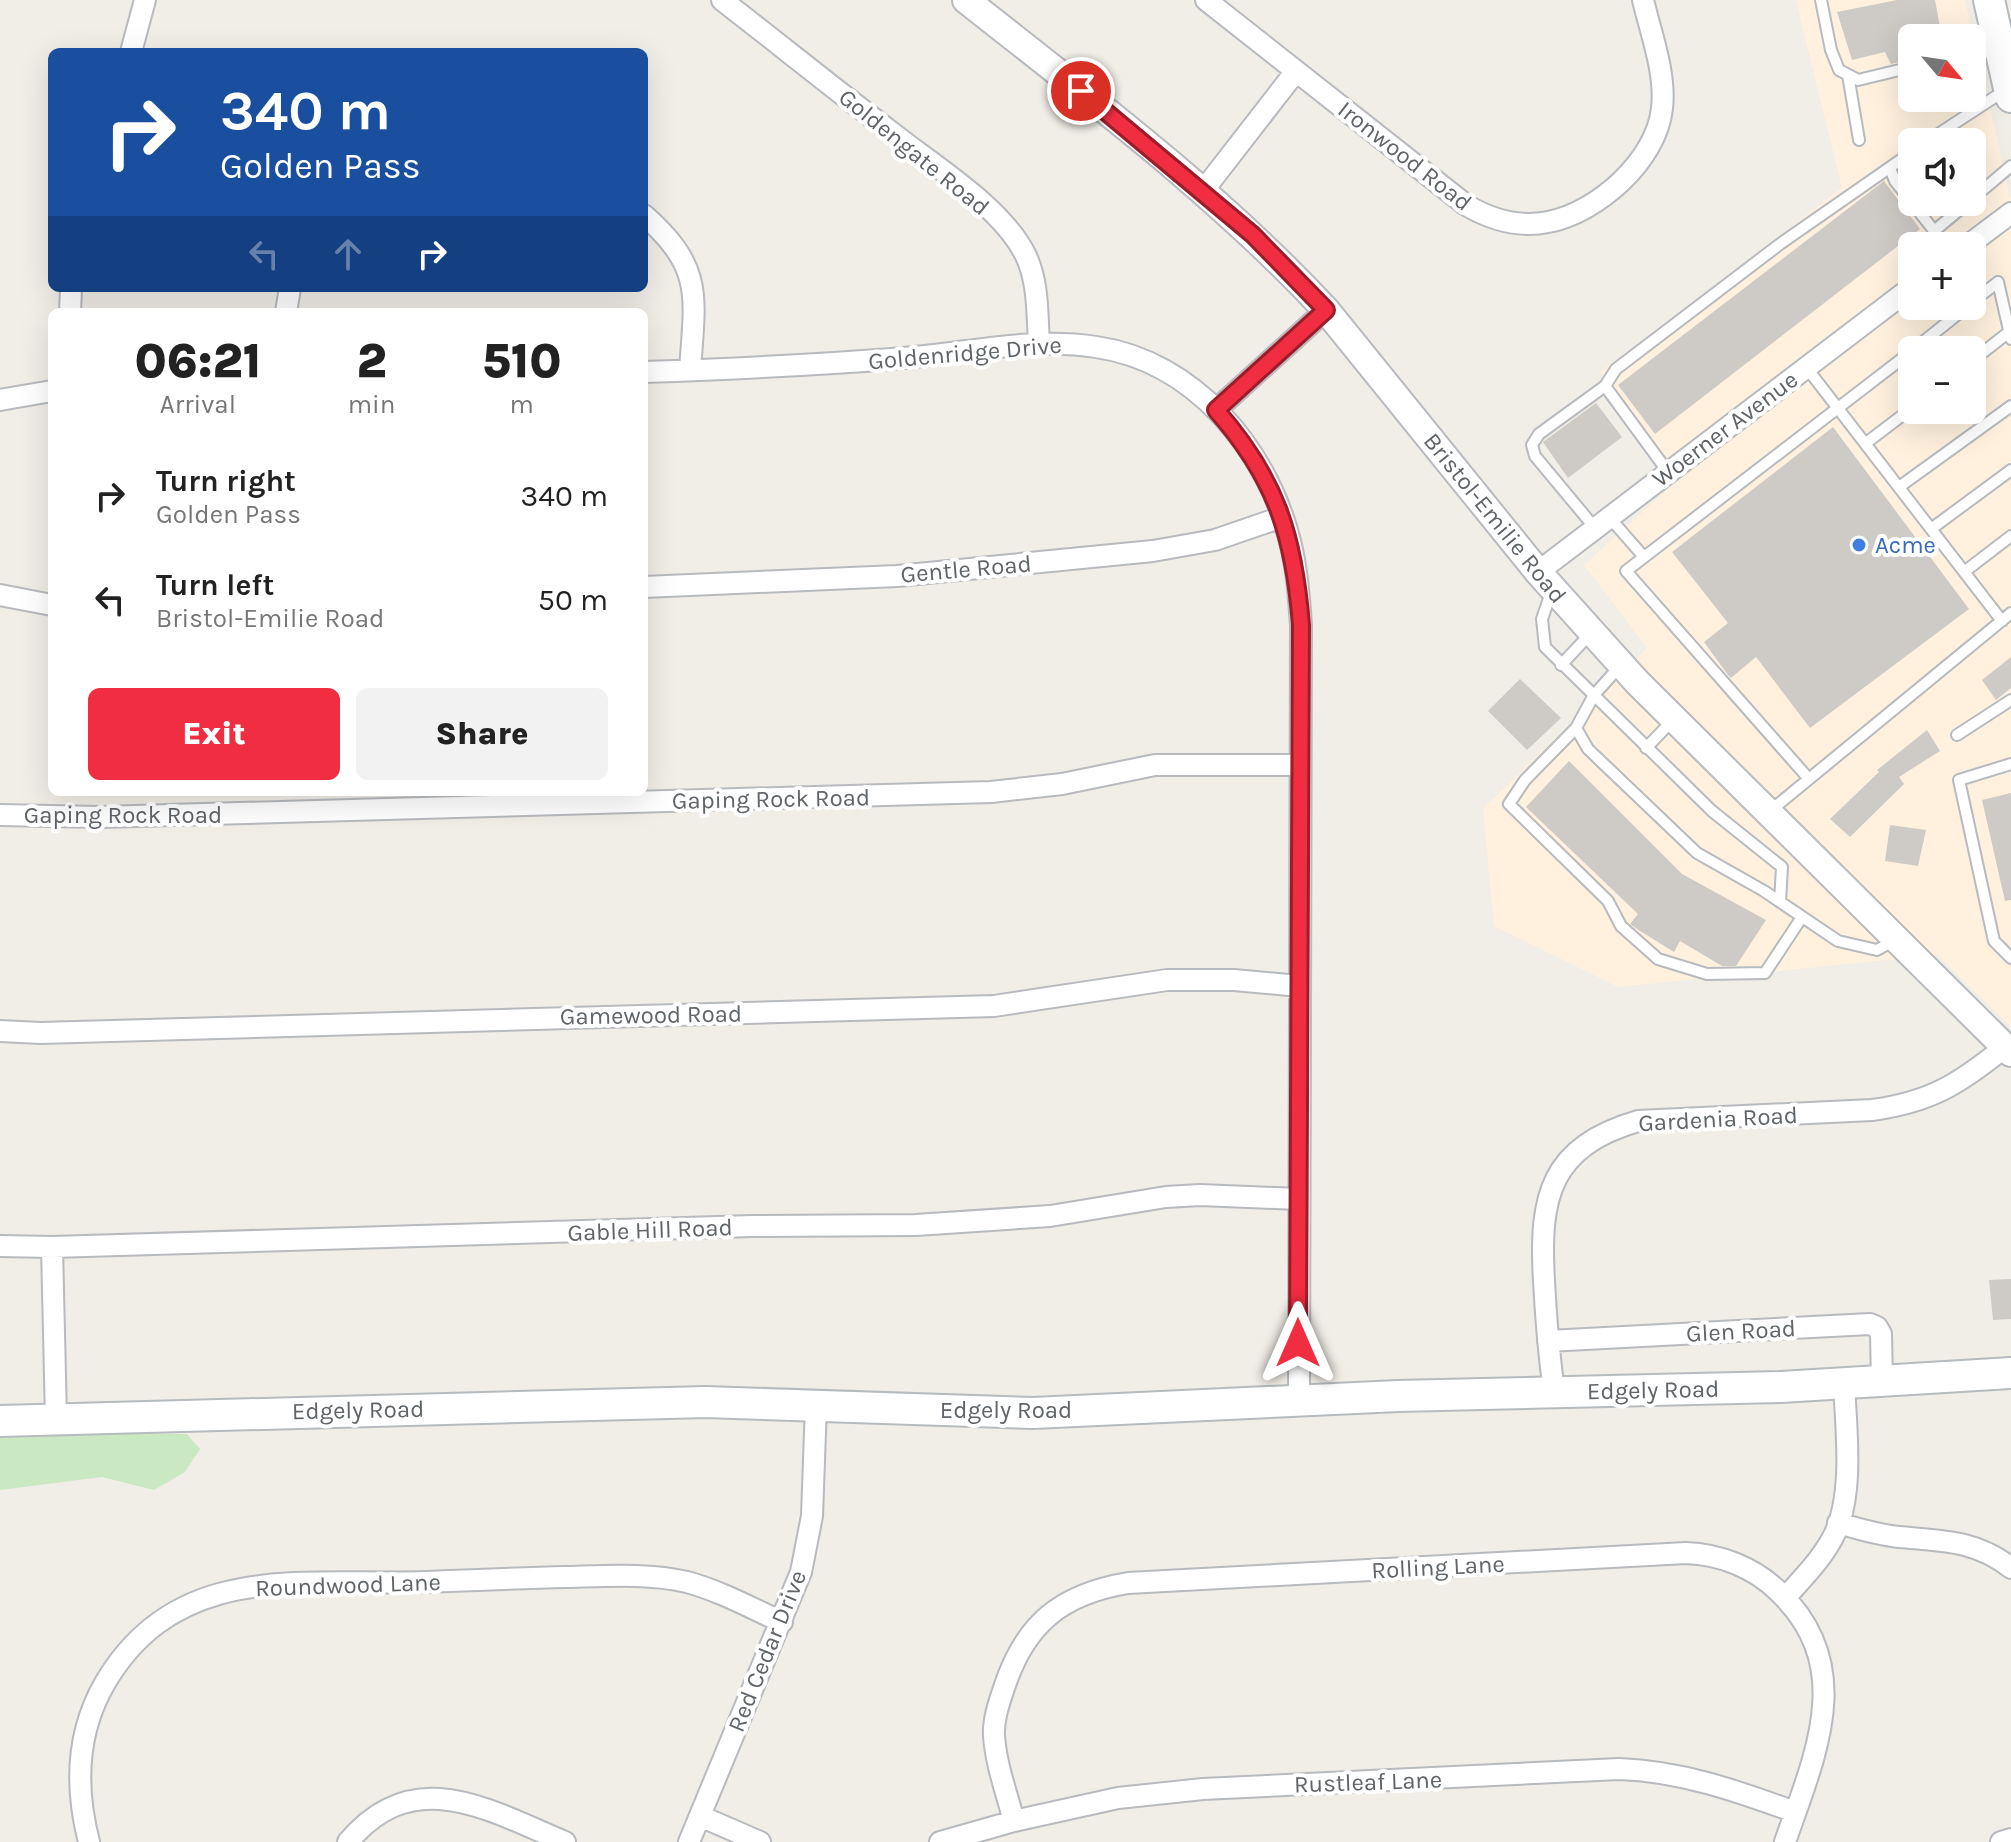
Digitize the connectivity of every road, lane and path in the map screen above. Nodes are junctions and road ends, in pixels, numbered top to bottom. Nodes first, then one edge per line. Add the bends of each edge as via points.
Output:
1 (145, 0) edge
2 (722, 0) edge
3 (966, 0) edge
4 (1206, 0) edge
5 (1643, 0) edge
6 (1821, 0) edge
7 (1989, 0) edge
8 (132, 48) edge
9 (1986, 52) edge
10 (1898, 70) edge
11 (1296, 71) junction
12 (1848, 75) junction
13 (2010, 92) edge
14 (1950, 128) edge
15 (1859, 140) dead end
16 (1898, 162) edge
17 (2011, 166) edge
18 (1890, 168) junction
19 (1986, 187) edge
20 (1203, 191) junction
21 (2011, 213) edge
22 (1952, 216) edge
23 (648, 218) edge
24 (1934, 231) joint
25 (1986, 232) edge
26 (1986, 291) edge
27 (1898, 298) edge
28 (1326, 310) junction
29 (1950, 320) edge
30 (1930, 336) edge
31 (2010, 336) edge
32 (1039, 344) junction
33 (1986, 352) edge
34 (1898, 361) edge
35 (1806, 367) junction
36 (690, 370) junction
37 (648, 372) edge
38 (1605, 386) junction
39 (48, 392) edge
40 (0, 400) edge
41 (2011, 406) edge
42 (1840, 409) junction
43 (1216, 410) junction
44 (1898, 419) edge
45 (1866, 443) junction
46 (2011, 470) edge
47 (1668, 472) junction
48 (1899, 487) junction
49 (1282, 517) junction
50 (1602, 523) junction
51 (1931, 529) junction
52 (2011, 536) edge
53 (1644, 557) junction
54 (1964, 572) junction
55 (1546, 580) junction
56 (648, 587) edge
57 (0, 595) edge
58 (48, 604) edge
59 (2006, 617) edge
60 (1591, 633) junction
61 (1621, 664) junction
62 (1561, 665) junction
63 (1594, 695) junction
64 (2011, 700) edge
65 (1674, 719) junction
66 (1576, 728) junction
67 (1957, 735) dead end
68 (1646, 748) junction
69 (2011, 764) edge
70 (1300, 765) junction
71 (1809, 779) junction
72 (1769, 812) junction
73 (0, 815) edge
74 (1780, 902) junction
75 (1802, 917) junction
76 (1897, 940) junction
77 (2011, 958) edge
78 (1299, 986) junction
79 (0, 1031) edge
80 (2009, 1047) edge
81 (1298, 1199) junction
82 (0, 1246) edge
83 (52, 1247) junction
84 (1548, 1341) junction
85 (2011, 1373) edge
86 (1882, 1382) junction
87 (1844, 1384) junction
88 (1554, 1391) junction
89 (1299, 1400) junction
90 (816, 1404) junction
91 (56, 1419) junction
92 (0, 1421) edge
93 (1838, 1523) junction
94 (2011, 1568) edge
95 (1785, 1598) junction
96 (782, 1622) junction
97 (1795, 1812) junction
98 (700, 1816) junction
99 (1014, 1821) junction
100 (2011, 1839) edge
101 (89, 1842) edge
102 (348, 1842) edge
103 (565, 1842) edge
104 (689, 1842) edge
105 (760, 1842) edge
106 (940, 1842) edge
107 (1785, 1842) edge
108 (2001, 1842) edge

1 - 8 street
2 - 32 street, Goldengate Road via 1003,223 1031,268
3 - 20 street, Bristol-Emilie Road
4 - 11 street, Ironwood Road
5 - 11 street, Ironwood Road via 1663,92 1652,144 1629,175 1582,210 1545,223 1494,219 1466,205
6 - 12 lane via 1831,50 1839,70
7 - 9 main road
9 - 13 main road
10 - 12 lane via 1858,80
11 - 20 street
12 - 15 lane
13 - 14 lane
16 - 18 lane
17 - 19 lane
18 - 24 lane
18 - 38 lane via 1616,369
20 - 28 street, Bristol-Emilie Road
21 - 25 street
22 - 24 lane
23 - 36 street via 687,264 694,313
26 - 31 lane via 1998,282
27 - 35 street, Woerner Avenue
28 - 43 street
28 - 55 street, Bristol-Emilie Road
29 - 30 lane
31 - 33 lane
32 - 36 street, Goldenridge Drive via 808,366
32 - 43 street, Goldenridge Drive via 1097,347 1140,359 1177,377
34 - 42 lane
35 - 42 lane
35 - 47 street, Woerner Avenue
36 - 37 street, Goldenridge Drive
38 - 47 lane
38 - 50 lane via 1539,434 1532,445 1535,456
39 - 40 street
41 - 48 lane
42 - 45 lane
42 - 53 lane
43 - 49 street, Goldenridge Drive via 1247,445
44 - 45 lane
45 - 48 lane
46 - 51 lane
47 - 50 street, Woerner Avenue
48 - 51 lane
49 - 56 street, Gentle Road via 1215,540 1153,551 897,576
49 - 70 street, Goldenridge Drive via 1297,575 1301,625
50 - 53 lane
50 - 55 street, Woerner Avenue
51 - 54 lane
52 - 54 lane
53 - 71 lane via 1626,571
54 - 59 lane
55 - 60 street, Bristol-Emilie Road
55 - 62 lane via 1545,647
57 - 58 street
59 - 71 lane
60 - 61 street, Bristol-Emilie Road
60 - 62 lane
61 - 63 lane
61 - 65 street, Bristol-Emilie Road
62 - 63 lane
63 - 66 lane
63 - 68 lane
64 - 67 lane
65 - 68 lane
65 - 72 street, Bristol-Emilie Road
66 - 74 lane via 1588,749 1697,853
66 - 75 lane via 1509,804 1608,901 1621,926 1658,959 1707,974 1765,973
68 - 74 lane via 1782,867
69 - 77 lane via 1959,780 1994,941
70 - 73 street, Gaping Rock Road via 1155,765 1062,784 902,796 100,817
70 - 78 street, Goldenridge Drive
71 - 72 lane
72 - 76 street, Bristol-Emilie Road
74 - 75 lane
75 - 76 lane via 1838,941 1877,950
76 - 80 street, Bristol-Emilie Road
78 - 79 street, Gamewood Road via 1167,980 994,1006
78 - 81 street, Goldenridge Drive
80 - 84 street, Gardenia Road via 1935,1095 1911,1104 1638,1121 1587,1142 1560,1170 1545,1207 1542,1253
81 - 83 street, Gable Hill Road via 1166,1197 1050,1216 916,1225
81 - 89 street, Goldenridge Drive
82 - 83 street, Gable Hill Road
83 - 91 street
84 - 86 street, Glen Road via 1870,1324 1881,1334
84 - 88 street, Gardenia Road
85 - 86 main road, Edgely Road
86 - 87 main road, Edgely Road
87 - 88 main road, Edgely Road
87 - 93 street via 1846,1479
88 - 89 main road, Edgely Road
89 - 90 main road, Edgely Road via 1033,1413
90 - 91 main road, Edgely Road via 706,1402
90 - 96 street, Red Cedar Drive via 810,1532
91 - 92 main road, Edgely Road
93 - 94 street via 1877,1534 1959,1541
93 - 95 street via 1815,1564
95 - 97 street, Rolling Lane via 1809,1629 1825,1682 1822,1719
95 - 99 street, Rolling Lane via 1749,1569 1699,1553 1102,1587 1042,1620 1011,1665 994,1735
96 - 98 street, Red Cedar Drive
96 - 101 street, Roundwood Lane via 689,1583 630,1576 286,1584 218,1593 173,1611 134,1641 99,1694 79,1771
97 - 99 street, Rustleaf Lane via 1688,1776 1619,1769 1203,1789 1118,1798
97 - 107 street, Rolling Lane
98 - 104 street, Red Cedar Drive
98 - 105 street
99 - 106 street, Rustleaf Lane
100 - 108 street
102 - 103 street via 371,1818 395,1805 441,1797

